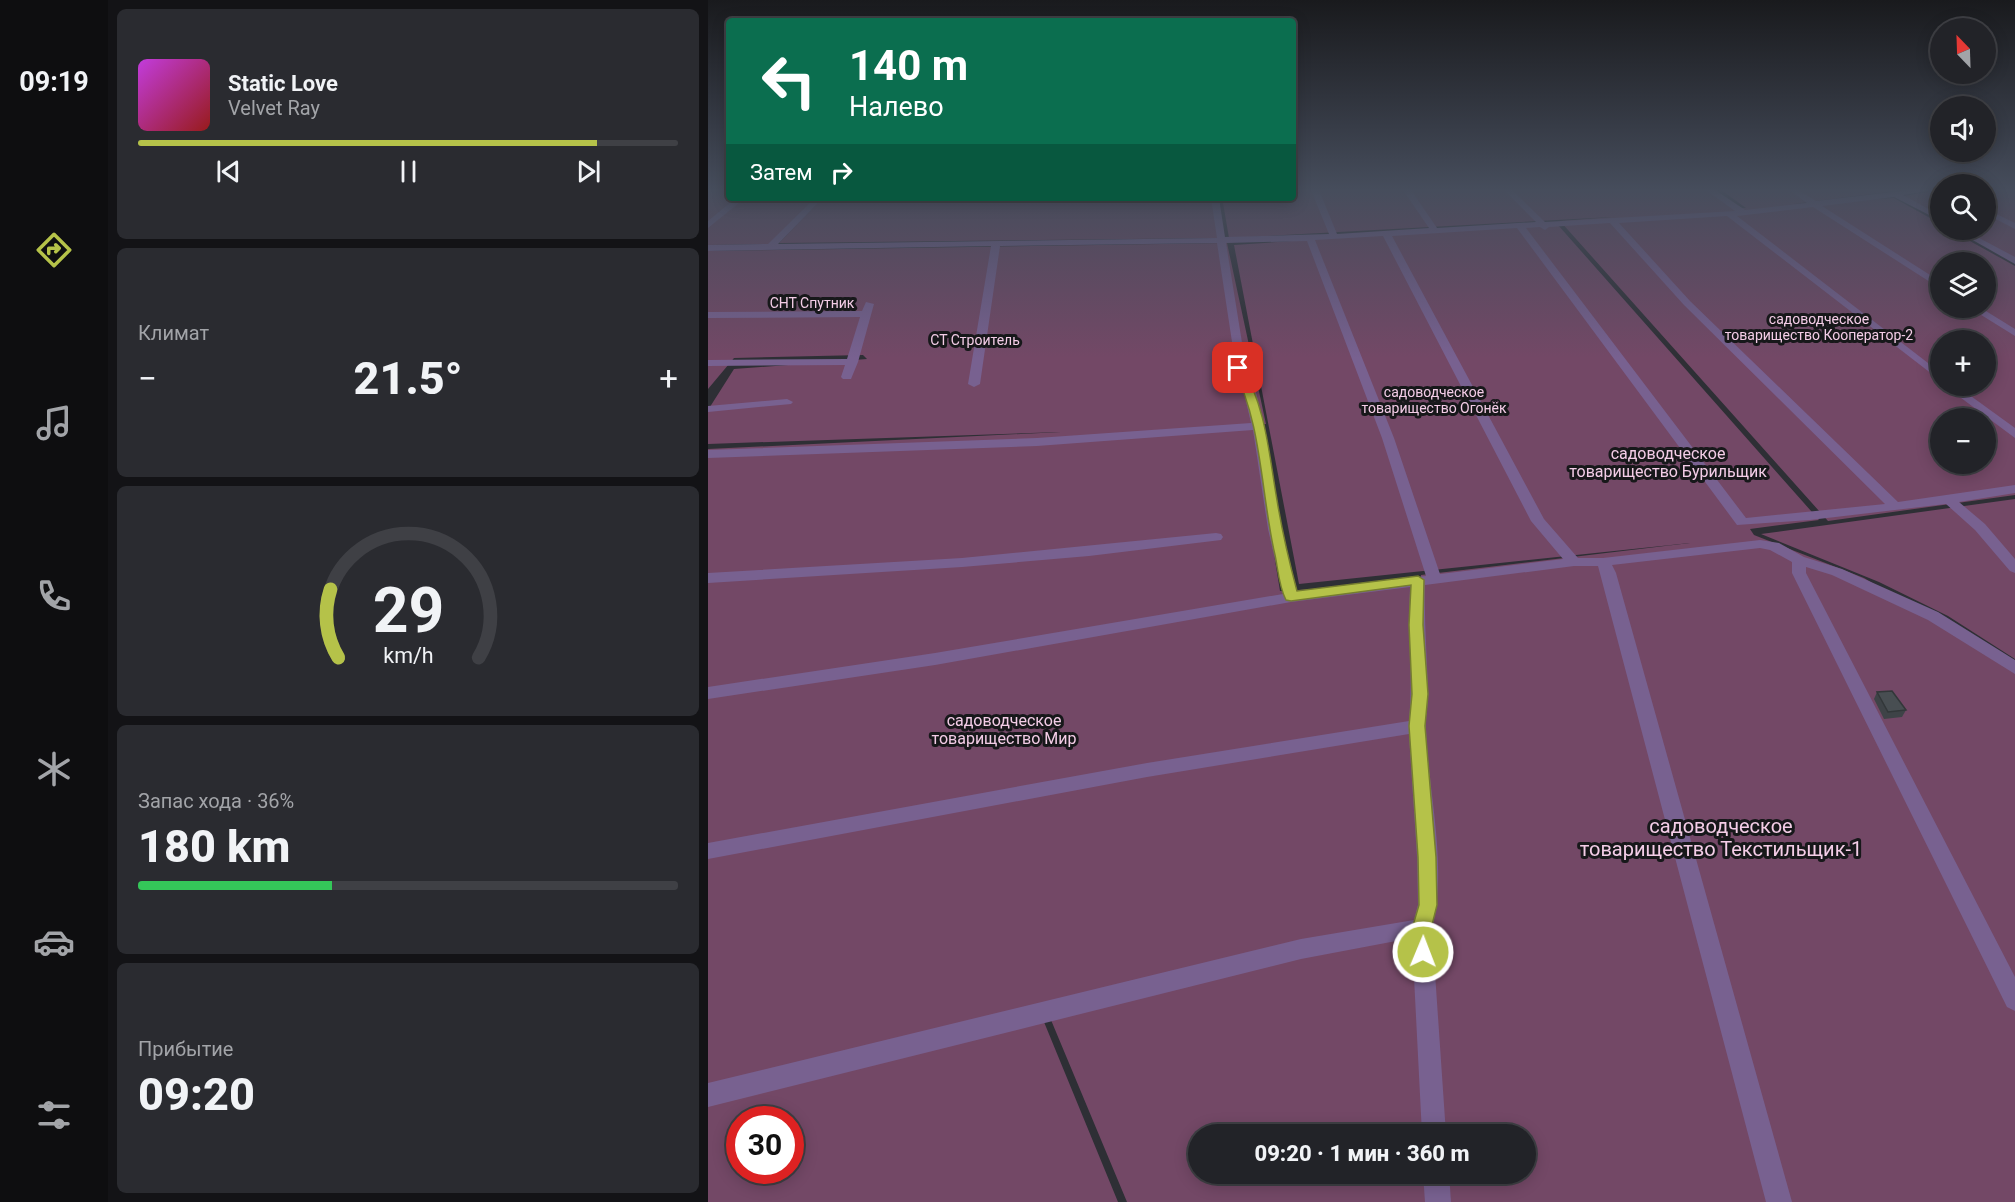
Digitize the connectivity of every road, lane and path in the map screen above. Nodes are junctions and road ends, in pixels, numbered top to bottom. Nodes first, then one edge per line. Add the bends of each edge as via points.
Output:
1 (878, 246) edge
2 (996, 246) edge
3 (1224, 246) edge
4 (1313, 246) edge
5 (1393, 246) edge
6 (1535, 246) edge
7 (1635, 246) edge
8 (1771, 246) edge
9 (1880, 246) edge
10 (1988, 246) edge
11 (708, 248) edge
12 (770, 248) joint
13 (708, 256) edge
14 (882, 256) dead end
15 (2015, 261) edge
16 (1930, 279) edge
17 (708, 315) edge
18 (1991, 318) edge
19 (2015, 333) edge
20 (853, 362) junction
21 (708, 363) edge
22 (1930, 369) edge
23 (847, 377) dead end
24 (974, 384) dead end
25 (1964, 396) edge
26 (787, 402) dead end
27 (708, 409) edge
28 (1258, 426) junction
29 (2015, 434) edge
30 (708, 454) edge
31 (2015, 489) edge
32 (1950, 501) junction
33 (1895, 507) junction
34 (1216, 537) dead end
35 (1799, 560) junction
36 (1574, 562) junction
37 (1603, 562) junction
38 (2015, 568) edge
39 (708, 578) edge
40 (1426, 579) junction
41 (1291, 597) junction
42 (2015, 668) edge
43 (708, 693) edge
44 (1417, 726) junction
45 (708, 851) edge
46 (1422, 929) junction
47 (2015, 1000) edge
48 (708, 1095) edge
49 (1433, 1124) edge
50 (1436, 1184) edge
51 (1437, 1202) edge
52 (1779, 1202) edge

1 - 12 street
2 - 24 street
3 - 28 street via 1238,368 1249,388
4 - 40 street via 1388,438
5 - 36 street via 1538,521
6 - 33 street via 1742,522
7 - 33 street via 1687,303
8 - 22 street
9 - 16 street
10 - 15 street
11 - 12 street
13 - 14 street
17 - 20 street via 867,309
18 - 19 street
20 - 21 street
20 - 23 street
25 - 29 street
26 - 27 street
28 - 30 street via 1037,442
28 - 41 street
31 - 32 street
32 - 33 street
32 - 38 street via 1980,527
34 - 39 street via 1121,549 849,571
35 - 37 street via 1760,543
35 - 42 street via 1837,572 1933,616
35 - 47 street via 1799,573
36 - 37 street
36 - 40 street
37 - 52 street via 1610,573
40 - 41 street
40 - 44 street via 1416,625 1420,694
41 - 43 street
44 - 45 street via 1147,770
44 - 46 street via 1427,857 1428,905
46 - 48 street via 1301,949
46 - 49 street
50 - 51 street

